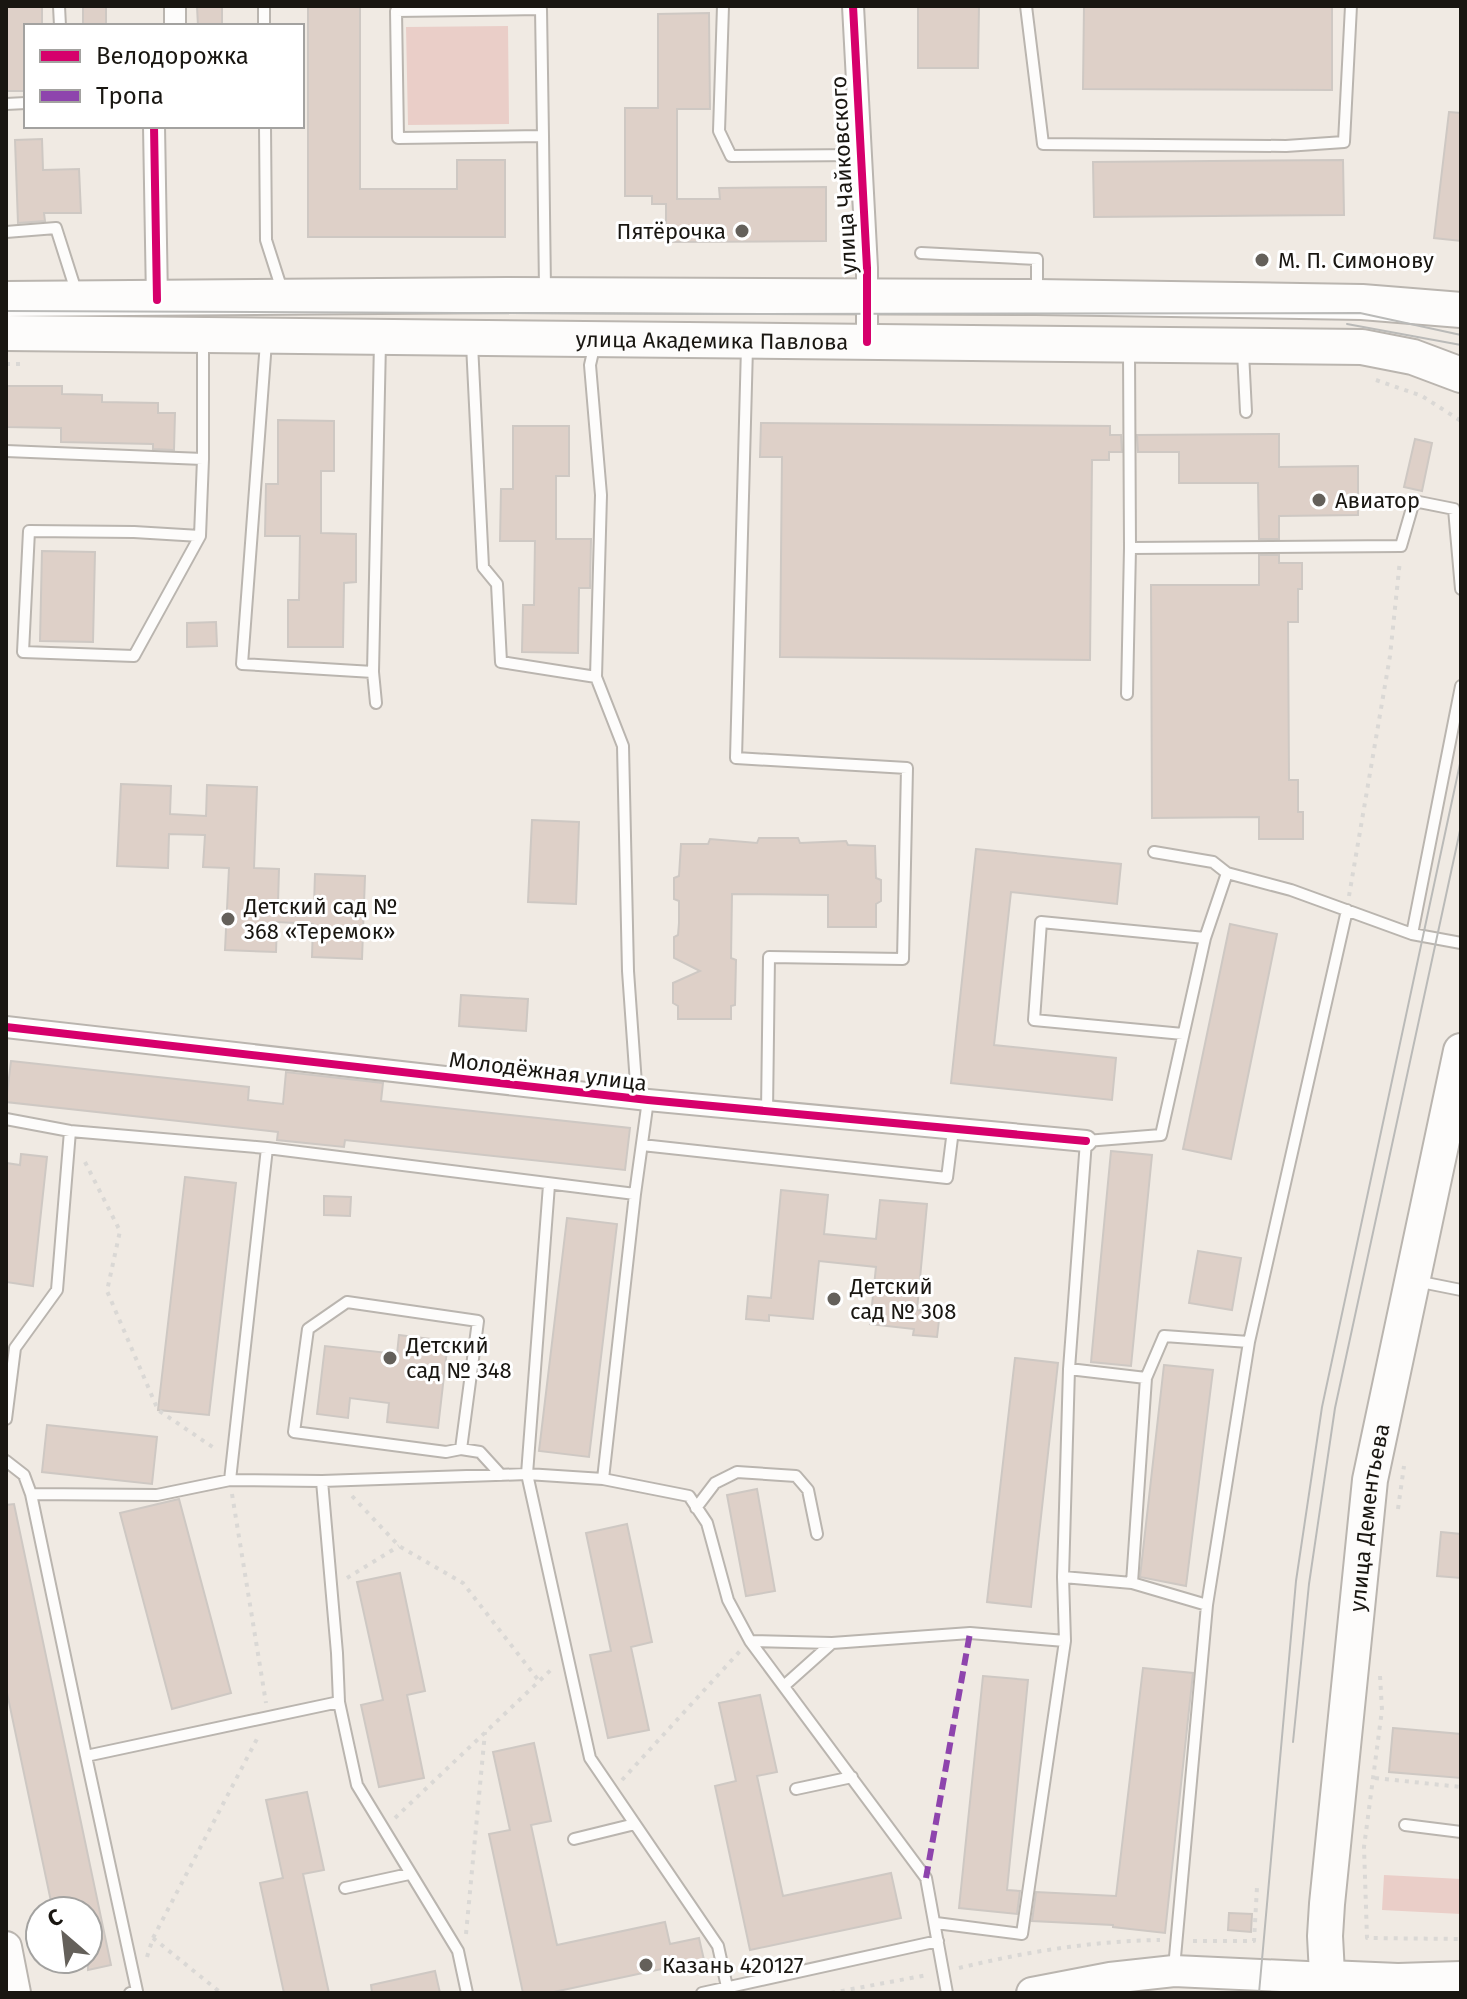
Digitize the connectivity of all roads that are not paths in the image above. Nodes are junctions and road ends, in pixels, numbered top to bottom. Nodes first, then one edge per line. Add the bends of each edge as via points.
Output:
1 (723, 6) edge
2 (853, 6) edge
3 (1026, 6) edge
4 (1351, 6) edge
5 (541, 7) edge
6 (154, 128) edge
7 (265, 128) edge
8 (543, 136) junction
9 (860, 155) junction
10 (6, 232) edge
11 (921, 253) dead end
12 (545, 295) junction
13 (867, 296) junction
14 (1036, 297) junction
15 (284, 298) junction
16 (6, 299) edge
17 (79, 300) junction
18 (157, 300) junction
19 (1461, 310) edge
20 (6, 333) edge
21 (203, 335) junction
22 (266, 336) junction
23 (380, 337) junction
24 (472, 338) junction
25 (596, 339) junction
26 (747, 341) junction
27 (867, 342) junction
28 (1129, 345) junction
29 (1243, 346) junction
30 (1461, 375) edge
31 (1246, 412) dead end
32 (6, 451) edge
33 (203, 459) junction
34 (200, 536) junction
35 (1130, 548) junction
36 (1461, 589) edge
37 (373, 672) junction
38 (596, 677) junction
39 (1461, 686) edge
40 (1127, 694) dead end
41 (376, 703) dead end
42 (1154, 852) dead end
43 (1227, 873) junction
44 (1347, 910) junction
45 (1412, 934) junction
46 (1205, 938) junction
47 (1461, 943) edge
48 (6, 1027) edge
49 (1183, 1034) junction
50 (1461, 1051) edge
51 (642, 1099) junction
52 (767, 1112) junction
53 (6, 1119) edge
54 (953, 1130) junction
55 (70, 1131) junction
56 (1086, 1141) junction
57 (642, 1145) junction
58 (267, 1148) junction
59 (549, 1185) junction
60 (635, 1194) junction
61 (1412, 1280) junction
62 (1461, 1290) edge
63 (1249, 1342) junction
64 (1069, 1369) junction
65 (1146, 1378) junction
66 (6, 1419) edge
67 (461, 1449) junction
68 (6, 1461) edge
69 (527, 1474) junction
70 (501, 1475) junction
71 (603, 1479) junction
72 (230, 1480) junction
73 (322, 1481) junction
74 (31, 1494) junction
75 (696, 1508) junction
76 (817, 1534) dead end
77 (1063, 1577) junction
78 (1132, 1583) junction
79 (1207, 1605) junction
80 (750, 1641) junction
81 (1065, 1641) junction
82 (832, 1643) junction
83 (785, 1685) junction
84 (339, 1702) junction
85 (86, 1756) junction
86 (852, 1777) junction
87 (796, 1789) dead end
88 (635, 1824) junction
89 (1405, 1825) dead end
90 (1461, 1832) edge
91 (574, 1839) dead end
92 (409, 1874) junction
93 (345, 1888) dead end
94 (936, 1923) junction
95 (938, 1941) junction
96 (6, 1947) edge
97 (1174, 1971) junction
98 (1461, 1979) edge
99 (1328, 1985) edge
100 (1110, 1986) edge
101 (727, 1987) junction
102 (134, 1992) edge
103 (15, 1993) edge
104 (467, 1993) edge
105 (702, 1993) edge
106 (947, 1993) edge
107 (1032, 1993) edge

1 - 9 lane via 719,131 731,156
2 - 9 street, улица Чайковского
3 - 4 lane via 1043,144 1286,146 1344,142
5 - 8 lane
5 - 8 lane via 396,11 398,138
6 - 18 street
7 - 15 lane via 266,240
8 - 12 lane
9 - 13 street, улица Чайковского
10 - 17 lane via 56,228
11 - 14 lane via 1037,259
12 - 13 main road, улица Академика Павлова
12 - 15 main road, улица Академика Павлова
13 - 14 main road, улица Академика Павлова
13 - 27 street, улица Чайковского
14 - 19 main road, улица Академика Павлова via 1362,302
15 - 18 main road, улица Академика Павлова
16 - 17 main road, улица Академика Павлова
17 - 18 main road, улица Академика Павлова
20 - 21 main road, улица Академика Павлова
21 - 22 main road, улица Академика Павлова
21 - 33 lane
22 - 23 main road, улица Академика Павлова
22 - 37 lane via 242,664
23 - 24 main road, улица Академика Павлова
23 - 37 lane
24 - 25 main road, улица Академика Павлова
24 - 38 lane via 483,567 497,584 501,662
25 - 26 main road, улица Академика Павлова
25 - 38 lane via 590,365 601,495
26 - 27 main road, улица Академика Павлова
26 - 52 lane via 736,758 907,768 903,959 769,957
27 - 28 main road, улица Академика Павлова
28 - 29 main road, улица Академика Павлова
28 - 35 lane
29 - 30 main road, улица Академика Павлова via 1362,347 1413,357
29 - 31 lane
32 - 33 lane
33 - 34 lane
34 - 34 lane via 134,656 23,652 29,531
35 - 36 lane via 1401,546 1414,501 1454,509
35 - 40 lane
37 - 41 lane
38 - 51 lane via 623,746 628,971
39 - 45 lane
42 - 43 lane via 1213,862
43 - 44 lane
43 - 46 lane
44 - 45 lane
44 - 63 lane
45 - 47 lane
46 - 49 lane
46 - 49 lane via 1041,922 1034,1020
48 - 51 street, Молодёжная улица
49 - 56 lane via 1161,1135
50 - 61 main road, улица Дементьева via 1448,1136
51 - 52 street, Молодёжная улица
51 - 57 lane
52 - 54 street, Молодёжная улица
53 - 55 lane
54 - 56 street, Молодёжная улица
54 - 57 lane via 947,1178
55 - 58 lane
55 - 66 lane via 57,1290 15,1348
56 - 64 lane
57 - 60 lane
58 - 59 lane
58 - 72 lane
59 - 60 lane
59 - 69 lane
60 - 71 lane
61 - 62 lane
61 - 99 main road, улица Дементьева via 1370,1480 1327,1904
63 - 65 lane via 1164,1336
63 - 79 lane
64 - 65 lane
64 - 77 lane
65 - 78 lane
67 - 67 lane via 446,1452 294,1432 308,1329 347,1302 478,1321
67 - 70 lane via 480,1452
68 - 74 lane via 24,1475
69 - 70 lane
69 - 71 lane
69 - 88 lane via 590,1758
70 - 73 lane
71 - 75 lane via 689,1496
72 - 73 lane
72 - 74 lane via 157,1495
73 - 84 lane
74 - 85 lane
75 - 76 lane via 715,1483 737,1472 796,1476 808,1490
75 - 80 lane via 707,1523 728,1600
77 - 78 lane
77 - 81 lane
78 - 79 lane
79 - 97 lane
80 - 82 lane
80 - 83 lane
81 - 82 lane via 970,1633
81 - 94 lane via 1022,1934
82 - 83 lane
83 - 86 lane
84 - 85 lane
84 - 92 lane via 357,1785
85 - 102 lane
86 - 87 lane
86 - 94 lane via 926,1878
88 - 91 lane
88 - 101 lane via 718,1946
89 - 90 lane
92 - 93 lane
92 - 104 lane via 458,1951
94 - 95 lane
95 - 101 lane
95 - 106 lane
96 - 103 main road
97 - 99 main road
97 - 100 main road
98 - 99 main road
100 - 107 main road
101 - 105 lane

